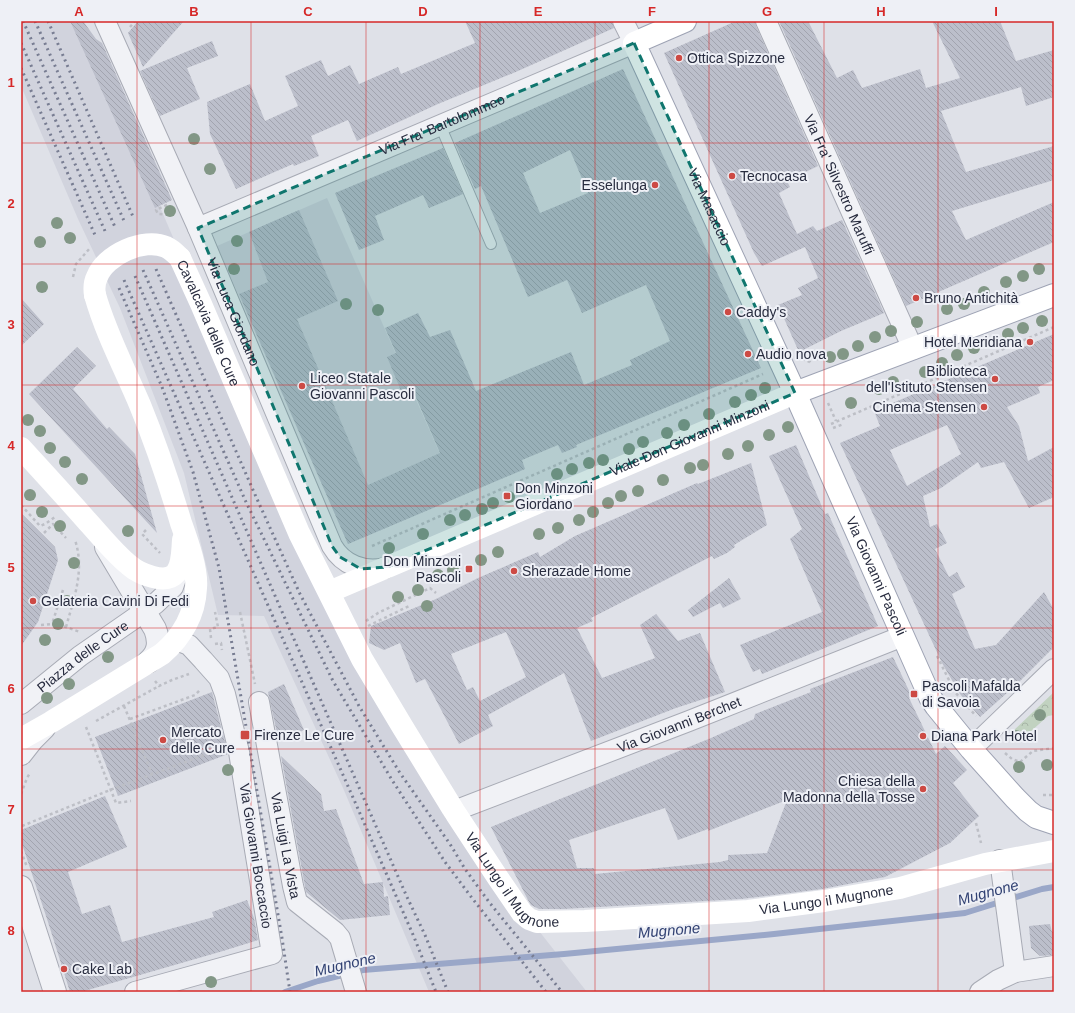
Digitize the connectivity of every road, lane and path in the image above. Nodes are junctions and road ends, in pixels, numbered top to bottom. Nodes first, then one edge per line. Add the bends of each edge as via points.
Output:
1 (623, 21) edge
2 (685, 21) edge
3 (766, 21) edge
4 (111, 24) edge
5 (634, 43) junction
6 (440, 125) junction
7 (171, 203) dead end
8 (173, 216) dead end
9 (198, 228) junction
10 (491, 244) dead end
11 (1054, 295) edge
12 (1054, 327) edge
13 (913, 349) junction
14 (814, 352) dead end
15 (819, 364) dead end
16 (767, 372) dead end
17 (795, 393) junction
18 (836, 421) dead end
19 (844, 424) dead end
20 (832, 429) dead end
21 (21, 448) edge
22 (21, 505) edge
23 (57, 515) dead end
24 (85, 529) junction
25 (183, 529) junction
26 (146, 530) dead end
27 (44, 533) dead end
28 (66, 538) dead end
29 (372, 546) dead end
30 (160, 553) dead end
31 (181, 563) junction
32 (387, 567) junction
33 (63, 590) dead end
34 (329, 592) junction
35 (436, 593) dead end
36 (411, 605) dead end
37 (145, 611) junction
38 (240, 612) dead end
39 (370, 618) dead end
40 (52, 624) junction
41 (41, 625) dead end
42 (366, 629) dead end
43 (903, 636) junction
44 (176, 640) junction
45 (148, 662) junction
46 (1054, 669) edge
47 (159, 686) dead end
48 (204, 686) dead end
49 (259, 702) joint
50 (21, 704) edge
51 (124, 706) junction
52 (130, 719) junction
53 (51, 722) junction
54 (86, 727) junction
55 (80, 730) dead end
56 (21, 739) edge
57 (237, 743) junction
58 (1054, 748) edge
59 (971, 749) junction
60 (1020, 762) dead end
61 (26, 763) edge
62 (152, 774) junction
63 (110, 790) junction
64 (21, 794) edge
65 (131, 801) dead end
66 (454, 811) junction
67 (980, 819) dead end
68 (976, 823) junction
69 (1054, 823) edge
70 (21, 825) edge
71 (971, 828) dead end
72 (981, 846) dead end
73 (1054, 851) edge
74 (1001, 868) junction
75 (21, 887) edge
76 (1054, 966) edge
77 (1016, 972) junction
78 (55, 992) edge
79 (135, 992) edge
80 (356, 992) edge
81 (980, 992) edge

1 - 5 street, Via Masaccio
2 - 5 main road, Via Fra' Bartolommeo
3 - 13 street, Via Fra' Silvestro Maruffi
4 - 9 street, Via Luca Giordano
5 - 6 street, Via Fra' Bartolommeo
5 - 17 main road, Via Masaccio
6 - 9 street, Via Fra' Bartolommeo
6 - 10 lane
7 - 8 path via 156,210 158,214
9 - 32 street, Via Luca Giordano via 332,546 340,557 352,566 371,570
11 - 13 main road, Viale Don Giovanni Minzoni
12 - 18 path
13 - 17 main road, Viale Don Giovanni Minzoni
14 - 15 path
16 - 29 path
17 - 32 main road, Viale Don Giovanni Minzoni
17 - 43 main road, Via Giovanni Pascoli
19 - 20 path
21 - 24 main road
22 - 23 path via 40,526
24 - 31 main road via 136,571 148,576 170,577 177,572
24 - 37 street
24 - 40 path via 79,553 79,579 66,627
25 - 31 main road, Piazza delle Cure
25 - 34 main road, Cavalcavia delle Cure, bridge via 157,450 106,330 95,295 98,273 120,253 138,246 158,245 170,249 180,258 299,533
25 - 44 main road via 197,586 189,618
26 - 30 path via 142,534
27 - 28 path via 53,524
31 - 37 street, Piazza delle Cure via 172,587
32 - 34 main road, Viale Don Giovanni Minzoni
33 - 40 path
34 - 66 main road, Via Lungo il Mugnone via 362,659
35 - 39 path via 430,588
36 - 42 path
37 - 45 street via 155,629 158,644 156,655
37 - 50 street, Piazza delle Cure via 80,656
38 - 49 path
40 - 41 path
43 - 59 main road, Via Giovanni Pascoli via 930,697
43 - 66 street, Via Giovanni Berchet
44 - 45 main road via 162,654
44 - 57 street, Via Giovanni Boccaccio via 193,648 219,678
45 - 53 main road
46 - 59 street
47 - 51 path
48 - 52 path via 195,695
49 - 80 street, Via Luigi La Vista via 297,902 340,938
51 - 52 path
51 - 54 path
52 - 62 path
53 - 56 main road
53 - 61 street via 32,740
54 - 55 path
54 - 63 path
57 - 62 path
57 - 79 street, Via Giovanni Boccaccio via 272,954
58 - 60 path via 1033,751
59 - 69 main road, Via Giovanni Pascoli via 1028,811 1036,817
61 - 64 path via 27,778
62 - 63 path
63 - 65 path via 116,803
63 - 70 path
66 - 74 main road, Via Lungo il Mugnone via 522,913 537,922 748,911 900,888 942,875
67 - 68 path
68 - 71 path
68 - 72 path
73 - 74 main road, Via Lungo il Mugnone
74 - 77 street
75 - 78 street
76 - 77 street
77 - 81 street

